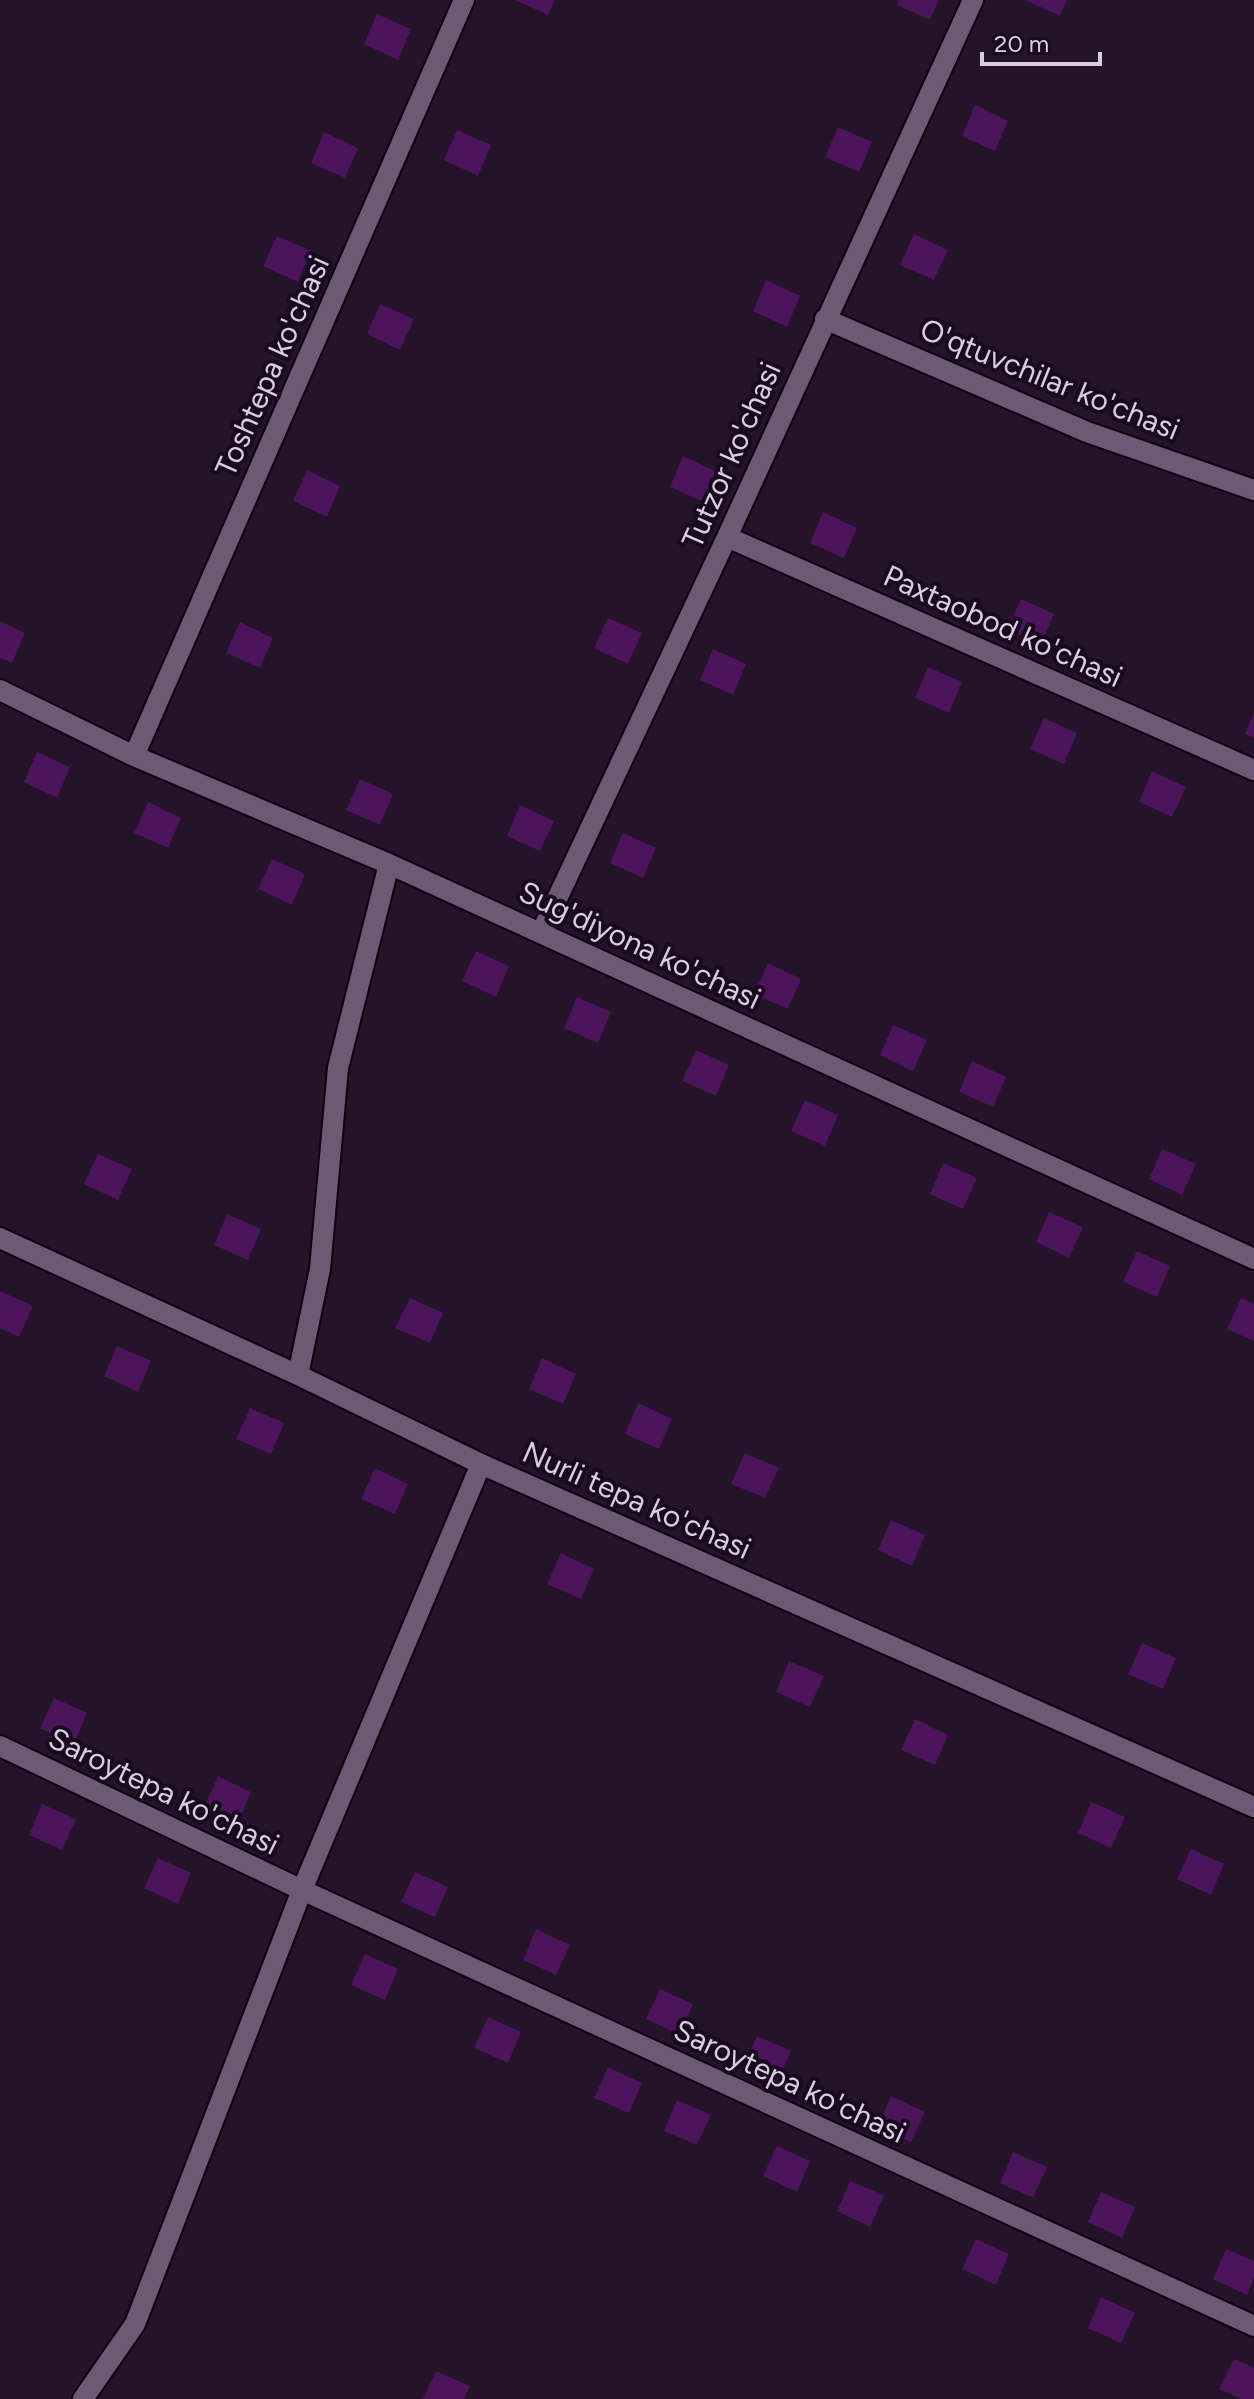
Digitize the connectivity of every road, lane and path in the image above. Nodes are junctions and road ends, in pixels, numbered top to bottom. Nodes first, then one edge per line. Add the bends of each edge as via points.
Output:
1 (464, 0) edge
2 (973, 0) edge
3 (825, 319) junction
4 (1254, 490) edge
5 (727, 537) junction
6 (0, 690) edge
7 (134, 756) junction
8 (1254, 770) edge
9 (389, 864) junction
10 (541, 933) junction
11 (0, 1238) edge
12 (1254, 1259) edge
13 (298, 1375) junction
14 (481, 1464) junction
15 (0, 1746) edge
16 (1254, 1807) edge
17 (302, 1890) junction
18 (1254, 2326) edge
19 (83, 2399) edge

1 - 7 street, Toshtepa ko'chasi
2 - 3 street, Tutzor ko'chasi
3 - 4 street, O'qtuvchilar ko'chasi via 1087,432
3 - 5 street, Tutzor ko'chasi
5 - 8 street, Paxtaobod ko'chasi
5 - 10 street, Tutzor ko'chasi
6 - 7 street, Sug'diyona ko'chasi
7 - 9 street, Sug'diyona ko'chasi
9 - 10 street, Sug'diyona ko'chasi
9 - 13 street via 338,1068 320,1269
10 - 12 street, Sug'diyona ko'chasi
11 - 13 street, Nurli tepa ko'chasi
13 - 14 street, Nurli tepa ko'chasi
14 - 16 street, Nurli tepa ko'chasi
14 - 17 street, Saroytepa ko'chasi
15 - 17 street, Saroytepa ko'chasi
17 - 18 street, Saroytepa ko'chasi
17 - 19 street, Saroytepa ko'chasi via 135,2324

